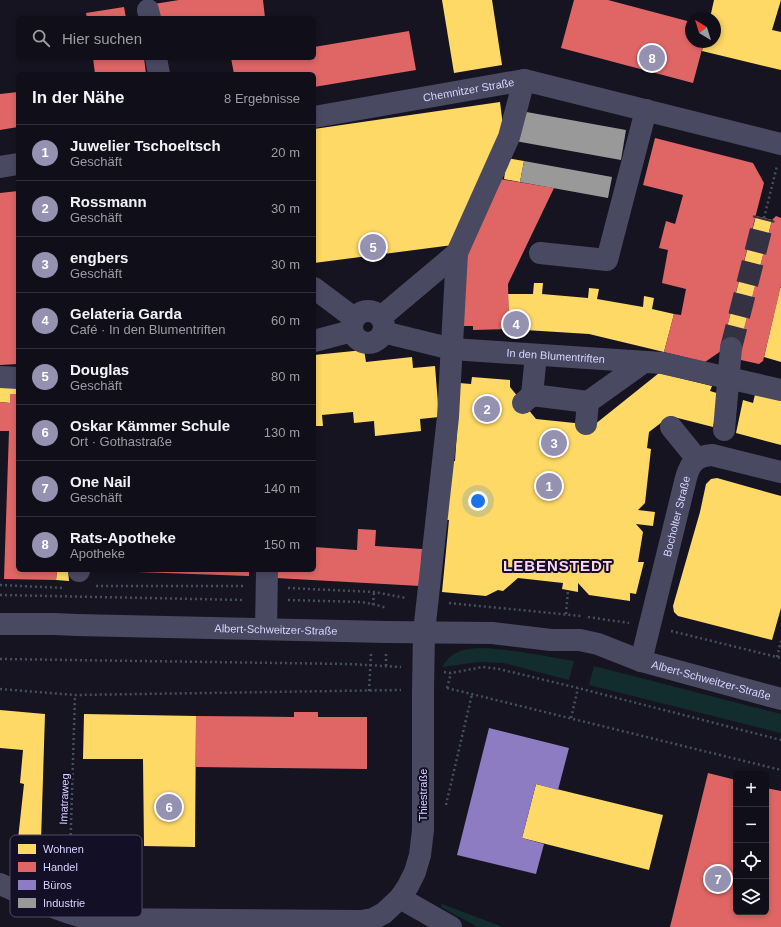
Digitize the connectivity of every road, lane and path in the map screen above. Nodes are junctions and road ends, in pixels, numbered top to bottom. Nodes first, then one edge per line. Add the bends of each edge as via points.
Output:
1 (156, 60) edge
2 (159, 72) edge
3 (524, 80) junction
4 (646, 110) junction
5 (316, 117) edge
6 (781, 144) edge
7 (16, 164) edge
8 (777, 165) dead end
9 (0, 167) edge
10 (764, 218) tunnel mouth
11 (457, 253) junction
12 (540, 253) dead end
13 (316, 290) edge
14 (382, 324) junction
15 (353, 325) junction
16 (316, 345) edge
17 (731, 348) tunnel mouth
18 (536, 355) junction
19 (644, 362) junction
20 (446, 363) junction
21 (0, 377) edge
22 (16, 378) edge
23 (728, 378) junction
24 (781, 390) edge
25 (588, 402) junction
26 (586, 424) dead end
27 (671, 427) dead end
28 (724, 430) dead end
29 (698, 459) junction
30 (781, 472) edge
31 (79, 576) edge
32 (0, 585) edge
33 (267, 585) edge
34 (568, 590) dead end
35 (0, 595) edge
36 (427, 601) junction
37 (386, 608) dead end
38 (566, 614) junction
39 (0, 624) edge
40 (650, 625) junction
41 (266, 629) junction
42 (424, 632) junction
43 (781, 641) edge
44 (777, 657) junction
45 (781, 658) edge
46 (0, 659) edge
47 (641, 661) junction
48 (386, 666) dead end
49 (451, 673) dead end
50 (447, 688) dead end
51 (578, 688) junction
52 (0, 689) edge
53 (406, 690) dead end
54 (472, 694) junction
55 (75, 695) junction
56 (781, 699) edge
57 (571, 718) junction
58 (781, 740) edge
59 (781, 770) edge
60 (446, 809) dead end
61 (71, 835) edge
62 (0, 884) edge
63 (10, 889) edge
64 (400, 898) junction
65 (83, 917) edge
66 (360, 924) edge
67 (451, 927) edge

1 - 2 street
3 - 4 street, Chemnitzer Straße
3 - 5 street, Chemnitzer Straße
3 - 11 street via 509,149
4 - 6 street, Chemnitzer Straße
4 - 12 street via 607,260
7 - 9 street
8 - 10 path
11 - 14 street
11 - 20 street, Thiestraße
13 - 15 street
14 - 15 street via 381,337 372,343 358,340
14 - 20 street, In den Blumentriften
15 - 16 street
17 - 23 street
18 - 19 street, In den Blumentriften
18 - 20 street, In den Blumentriften
18 - 25 street via 527,399
19 - 23 street, In den Blumentriften via 662,363
19 - 25 street
20 - 36 street, Thiestraße via 448,417
21 - 22 street
23 - 24 street, In den Blumentriften
23 - 28 street
25 - 26 street
27 - 29 street
29 - 30 street via 712,455
29 - 40 street, Bocholter Straße via 690,467 686,478
31 - 32 path via 64,588
31 - 33 path
33 - 35 path
33 - 36 path via 374,592
33 - 37 path
33 - 41 street
34 - 38 path
36 - 38 path
36 - 42 street, Thiestraße
38 - 40 path
39 - 41 street, Albert-Schweitzer-Straße
40 - 44 path
40 - 47 street, Bocholter Straße
41 - 42 street, Albert-Schweitzer-Straße
42 - 47 street, Albert-Schweitzer-Straße via 492,633 551,640 582,653
42 - 64 street, Thiestraße via 423,830 415,872
43 - 44 path
44 - 45 path
46 - 48 path
47 - 56 street, Albert-Schweitzer-Straße
49 - 51 path via 483,667
50 - 54 path
51 - 57 path
51 - 58 path
52 - 55 path
53 - 55 path
54 - 57 path
54 - 60 path
55 - 61 path, Imatraweg
57 - 59 path
62 - 63 street, Thiestraße
64 - 66 street, Thiestraße via 384,913
64 - 67 street
65 - 66 street, Thiestraße

